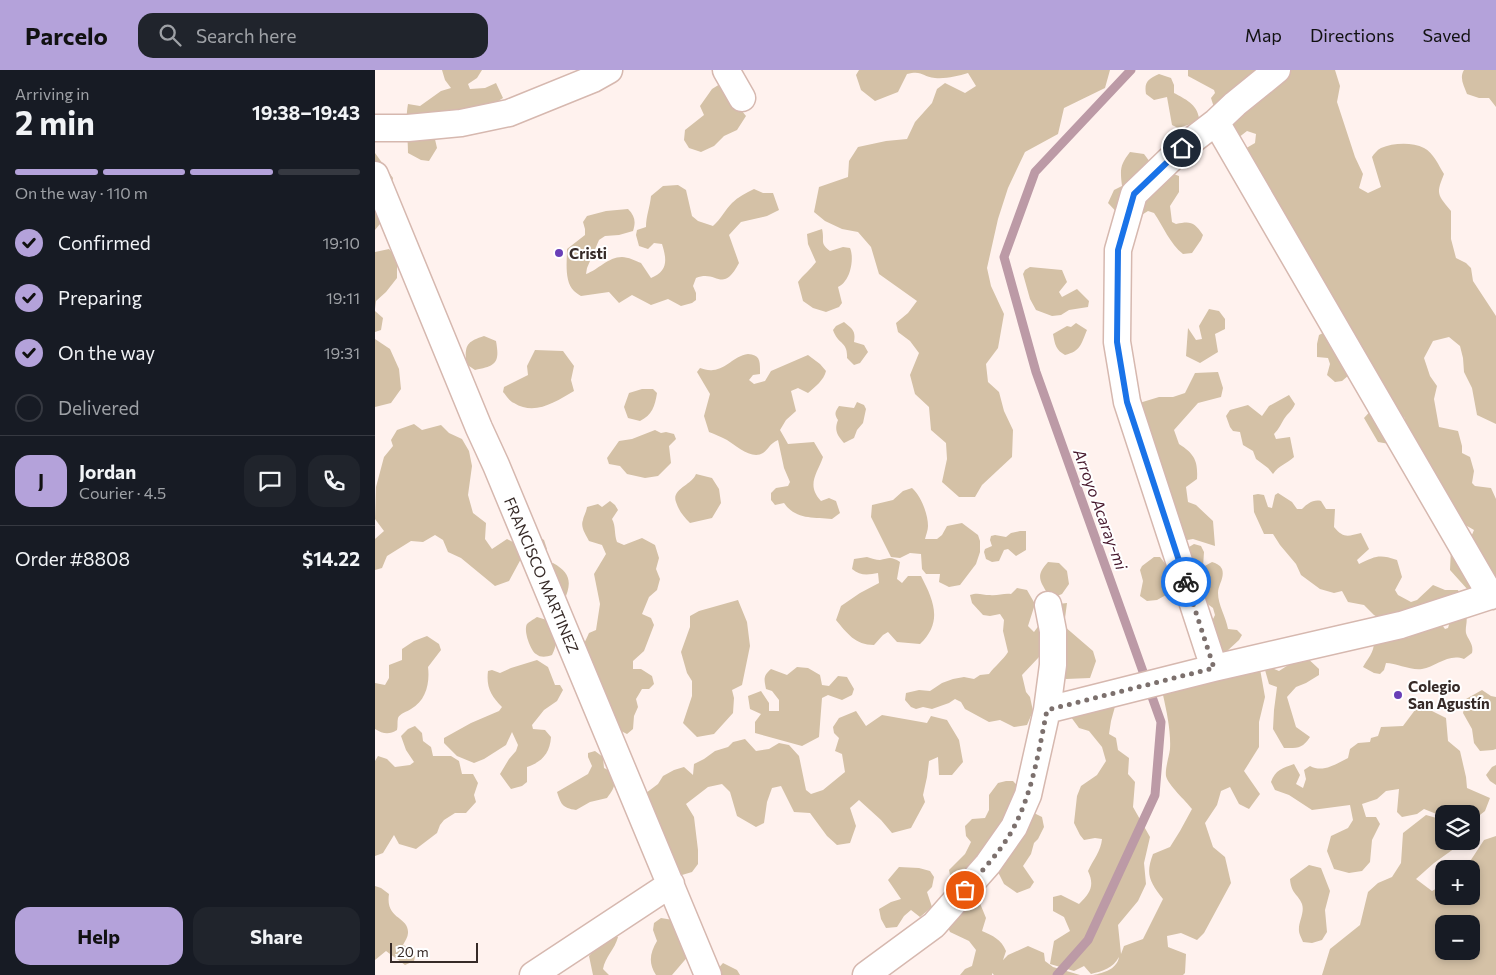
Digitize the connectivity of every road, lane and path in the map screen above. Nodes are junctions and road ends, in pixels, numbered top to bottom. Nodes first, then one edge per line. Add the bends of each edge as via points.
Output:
1 (609, 70) edge
2 (726, 70) edge
3 (1277, 70) edge
4 (742, 98) dead end
5 (1216, 122) junction
6 (375, 128) edge
7 (375, 175) edge
8 (1493, 595) edge
9 (1048, 605) dead end
10 (1203, 670) junction
11 (1047, 710) junction
12 (671, 884) junction
13 (533, 975) edge
14 (709, 975) edge
15 (866, 975) edge

1 - 6 street via 509,113 461,123
2 - 4 street
3 - 5 street
5 - 8 street
5 - 10 street via 1182,148 1134,194 1118,250 1117,342 1127,402
7 - 12 street, FRANCISCO MARTINEZ
8 - 10 street via 1401,626
9 - 11 street via 1053,631 1053,665
10 - 11 street
11 - 15 street via 1028,795 1014,827 988,864 934,925
12 - 13 street
12 - 14 street, FRANCISCO MARTINEZ

